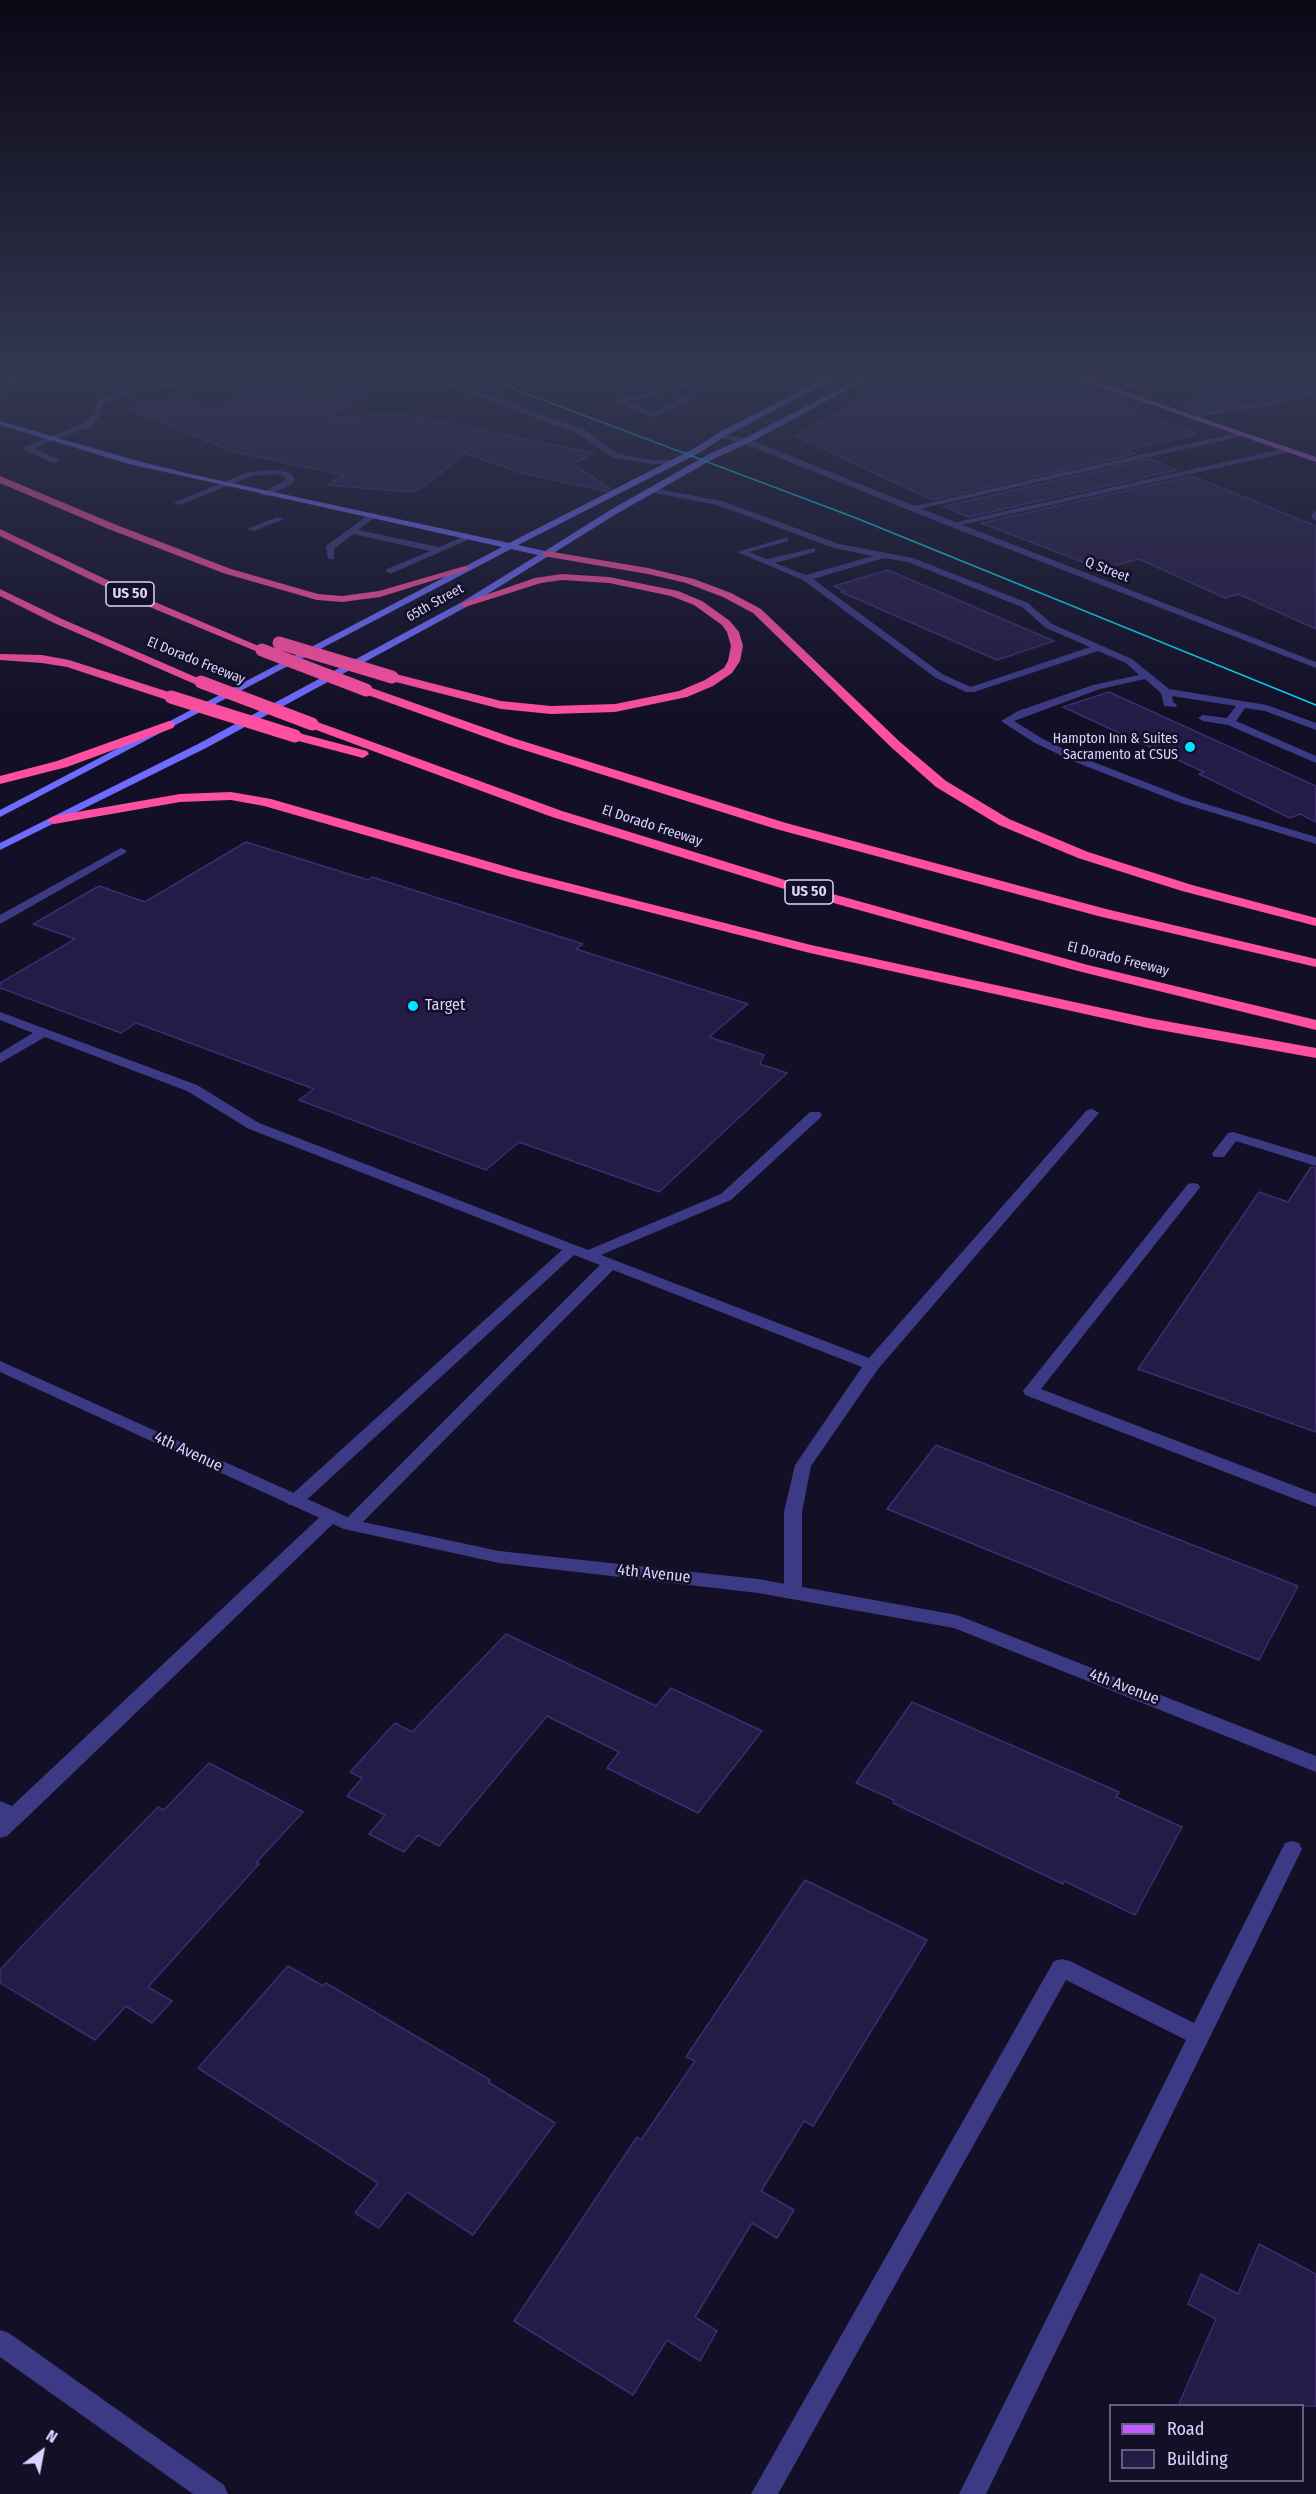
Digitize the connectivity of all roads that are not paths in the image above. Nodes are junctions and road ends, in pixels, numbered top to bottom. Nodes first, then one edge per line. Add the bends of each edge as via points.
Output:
1 (24, 488) edge
2 (216, 488) edge
3 (240, 488) edge
4 (276, 488) edge
5 (624, 488) edge
6 (655, 488) edge
7 (862, 488) edge
8 (998, 488) edge
9 (1113, 488) edge
10 (652, 490) junction
11 (264, 494) junction
12 (177, 503) dead end
13 (910, 508) junction
14 (371, 516) junction
15 (280, 519) dead end
16 (952, 524) junction
17 (251, 529) dead end
18 (352, 531) junction
19 (0, 532) edge
20 (468, 538) junction
21 (785, 539) dead end
22 (512, 547) junction
23 (439, 550) junction
24 (812, 550) dead end
25 (548, 554) junction
26 (884, 555) junction
27 (331, 557) dead end
28 (767, 562) junction
29 (465, 569) junction
30 (390, 571) dead end
31 (806, 578) junction
32 (0, 592) edge
33 (137, 598) junction
34 (465, 604) junction
35 (1100, 647) junction
36 (0, 657) edge
37 (1316, 665) edge
38 (1146, 676) junction
39 (1166, 692) junction
40 (1242, 704) junction
41 (1173, 705) dead end
42 (1203, 718) dead end
43 (1230, 722) junction
44 (169, 725) junction
45 (1316, 727) edge
46 (1316, 760) edge
47 (0, 780) edge
48 (468, 782) junction
49 (0, 814) edge
50 (54, 820) junction
51 (1316, 841) edge
52 (0, 847) edge
53 (121, 851) dead end
54 (0, 920) edge
55 (1316, 922) edge
56 (1316, 963) edge
57 (0, 1016) edge
58 (1316, 1025) edge
59 (44, 1032) junction
60 (1316, 1053) edge
61 (0, 1059) edge
62 (1092, 1113) dead end
63 (815, 1115) dead end
64 (1219, 1154) dead end
65 (1316, 1162) edge
66 (1193, 1187) dead end
67 (572, 1249) junction
68 (588, 1255) junction
69 (610, 1264) junction
70 (872, 1365) junction
71 (0, 1366) edge
72 (295, 1501) junction
73 (1316, 1502) edge
74 (330, 1517) junction
75 (350, 1525) junction
76 (793, 1592) junction
77 (1316, 1764) edge
78 (5, 1819) edge
79 (1292, 1849) dead end
80 (1199, 2037) junction
81 (0, 2342) edge
82 (215, 2494) edge
83 (764, 2494) edge
84 (972, 2494) edge

1 - 29 highway via 227,571 317,597 371,596
2 - 12 street
3 - 11 main road
4 - 11 street
5 - 22 main road, 65th Street
6 - 10 main road, 65th Street
7 - 13 street, Q Street
8 - 13 street
9 - 16 street
10 - 25 main road, 65th Street
10 - 26 street via 719,504 837,546
11 - 14 main road
13 - 16 street, Q Street
14 - 18 street
14 - 20 main road
15 - 17 street
16 - 37 street, Q Street
18 - 23 street
18 - 27 street via 329,548
19 - 33 highway, US 50
20 - 22 main road
20 - 23 street
21 - 28 street via 741,552
22 - 25 main road
22 - 29 main road, 65th Street
23 - 30 street
24 - 28 street
25 - 34 main road, 65th Street
25 - 55 highway via 690,581 757,611 941,784 1004,822 1083,855
26 - 31 street
26 - 35 street via 910,560 1025,605 1049,626
28 - 31 street
29 - 44 main road, 65th Street
31 - 35 street via 939,676 970,690
32 - 48 highway, El Dorado Freeway / US 50, bridge via 58,621 201,681
33 - 34 highway, bridge via 392,677 509,706 550,710 615,708 662,700 709,683 728,670 737,646 726,623 698,603 674,593 609,580 539,580
33 - 56 highway, US 50, bridge via 366,690 512,742 781,826 1103,913
34 - 50 main road, 65th Street via 202,746
35 - 38 street via 1128,661
36 - 48 highway, bridge via 69,664 295,736
38 - 39 street
38 - 51 street via 1097,687 1006,721 1079,760 1185,801
39 - 40 street
39 - 41 street via 1168,704
40 - 43 street
40 - 45 street via 1267,708
42 - 43 street
43 - 46 street
44 - 47 highway via 62,764
44 - 49 main road, 65th Street
48 - 58 highway, El Dorado Freeway / US 50 via 609,831 799,889 1083,968
50 - 52 main road, 65th Street
50 - 60 highway via 180,798 231,795 516,874 810,949 1148,1023
53 - 54 street
57 - 59 street
59 - 61 street
59 - 67 street via 192,1088 254,1126
62 - 70 street
63 - 68 street via 726,1197
64 - 65 street via 1233,1136
66 - 73 street via 1031,1391
67 - 68 street
67 - 72 street
68 - 69 street
69 - 70 street
69 - 75 street
70 - 76 street via 803,1465 793,1512
71 - 72 street, 4th Avenue
72 - 74 street, 4th Avenue
74 - 75 street, 4th Avenue
74 - 78 street
75 - 76 street, 4th Avenue via 499,1557
76 - 77 street, 4th Avenue via 957,1622
79 - 80 street
80 - 83 street via 1062,1968
80 - 84 street
81 - 82 street

